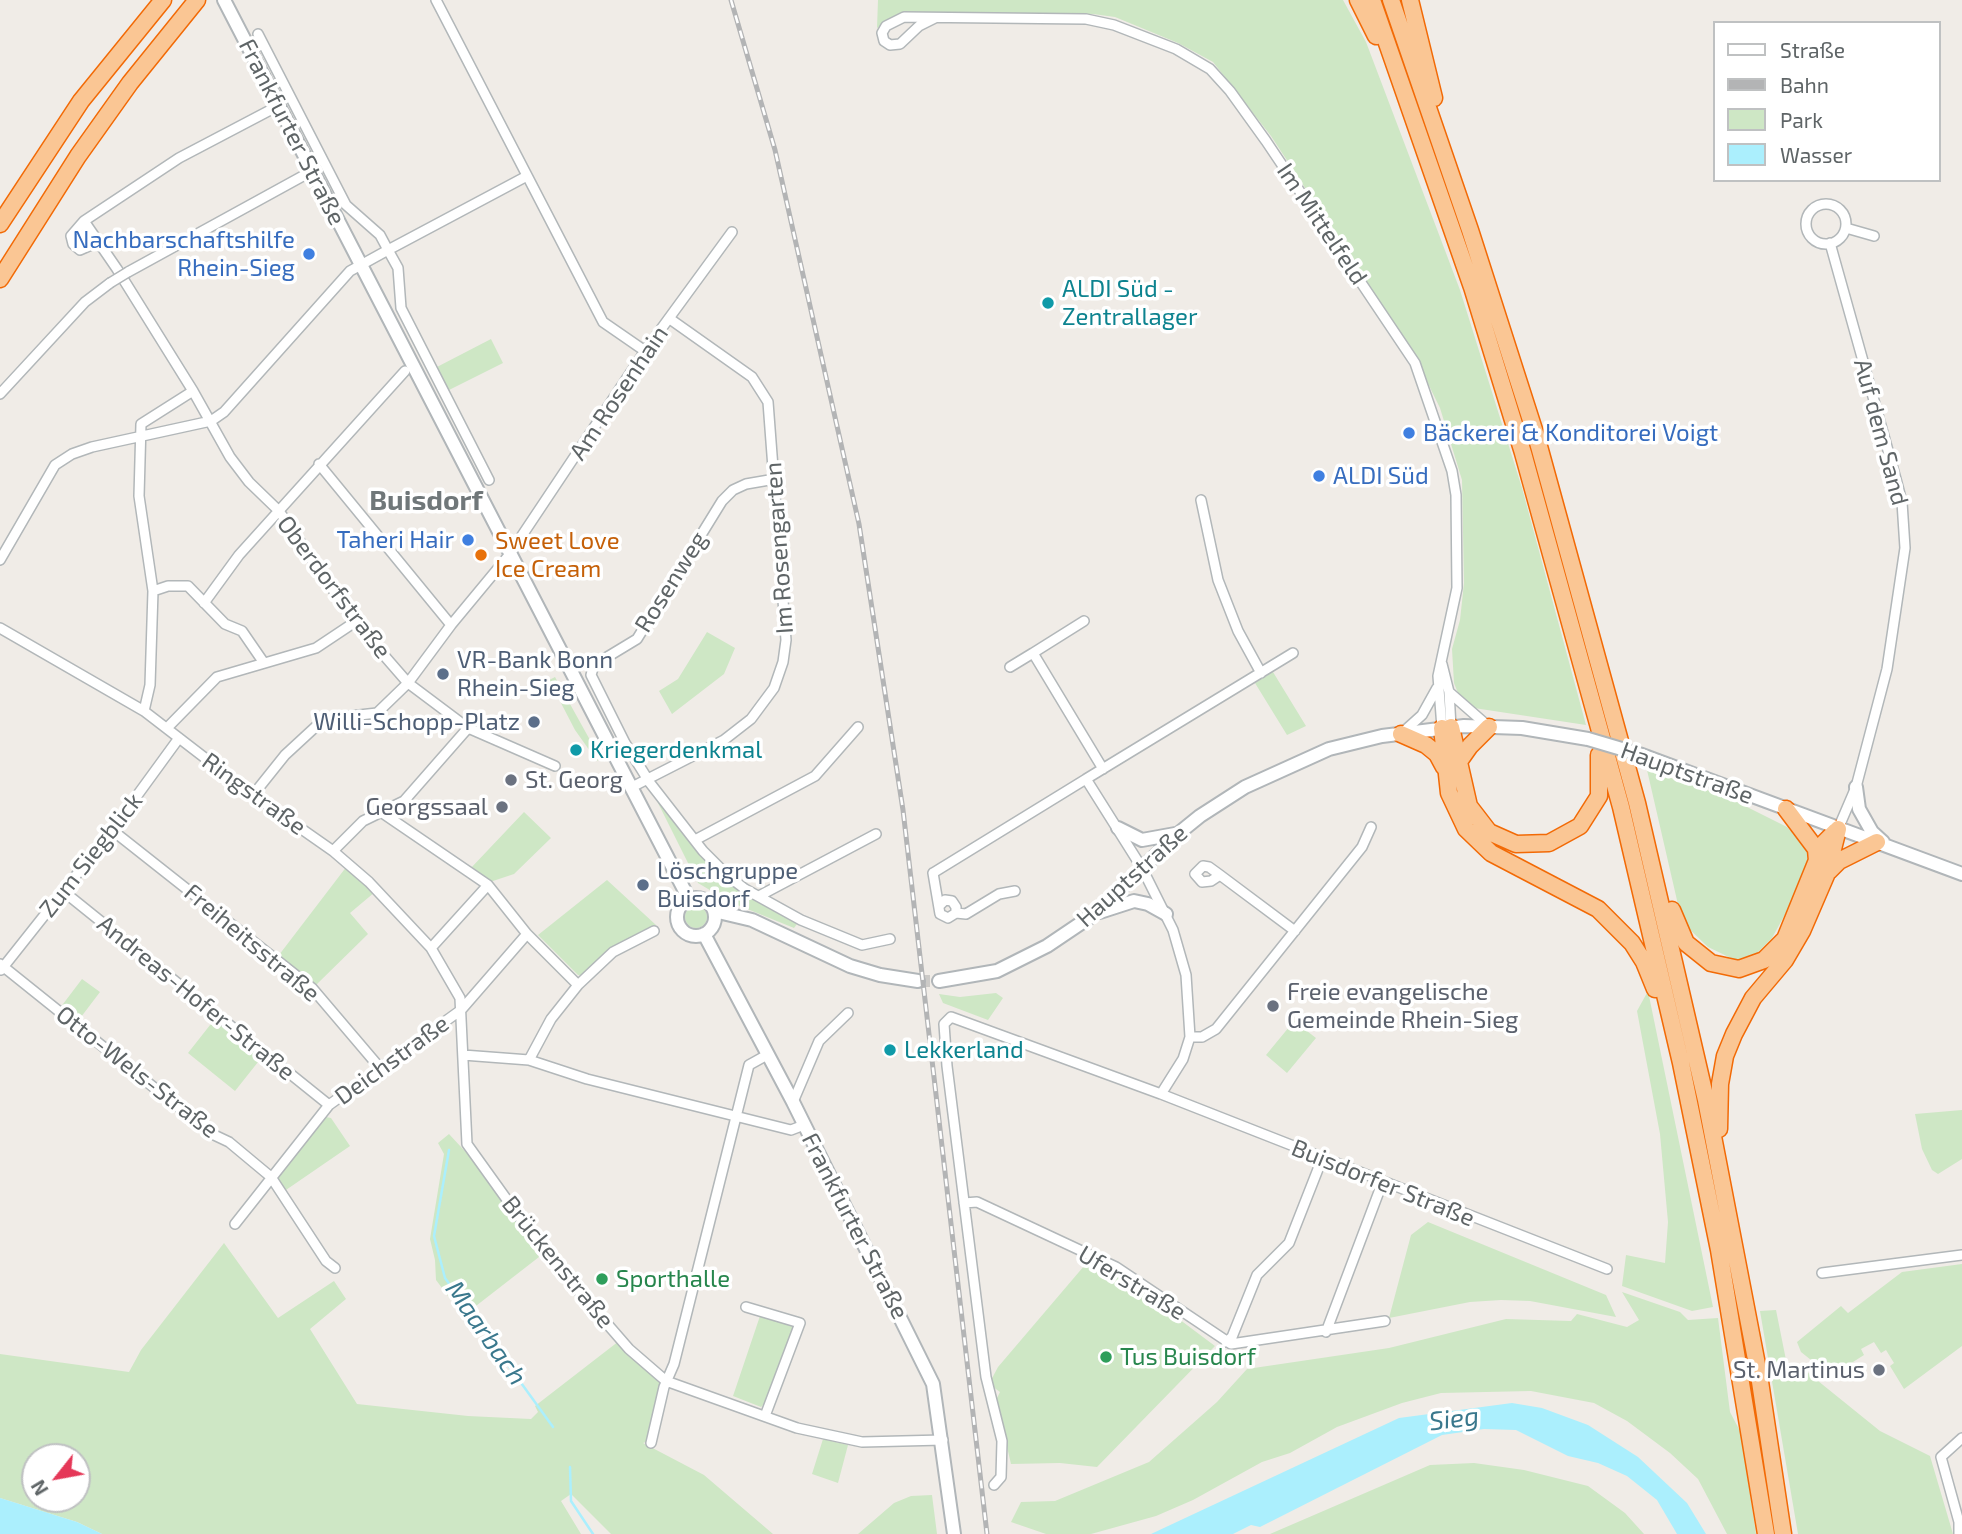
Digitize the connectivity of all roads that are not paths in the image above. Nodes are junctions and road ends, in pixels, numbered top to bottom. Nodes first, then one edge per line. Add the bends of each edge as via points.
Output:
1 (163, 0) edge
2 (197, 0) edge
3 (224, 0) edge
4 (436, 0) edge
5 (1358, 0) edge
6 (1373, 0) edge
7 (1391, 0) edge
8 (1410, 0) edge
9 (935, 18) junction
10 (258, 34) dead end
11 (1404, 95) junction
12 (278, 106) junction
13 (312, 171) junction
14 (527, 176) junction
15 (1453, 179) junction
16 (84, 220) junction
17 (0, 224) edge
18 (1846, 228) junction
19 (732, 232) dead end
20 (1874, 236) dead end
21 (98, 242) junction
22 (1830, 243) junction
23 (388, 250) junction
24 (361, 264) junction
25 (0, 278) edge
26 (670, 319) junction
27 (645, 351) junction
28 (405, 371) dead end
29 (193, 391) junction
30 (0, 394) edge
31 (211, 421) junction
32 (142, 437) junction
33 (319, 464) junction
34 (775, 479) junction
35 (489, 480) dead end
36 (1201, 500) dead end
37 (279, 511) junction
38 (509, 555) junction
39 (0, 560) edge
40 (153, 591) junction
41 (204, 603) junction
42 (1084, 621) dead end
43 (355, 622) junction
44 (451, 625) junction
45 (0, 628) edge
46 (1033, 653) junction
47 (1293, 653) dead end
48 (264, 663) junction
49 (1442, 664) junction
50 (1010, 667) dead end
51 (1261, 673) junction
52 (408, 683) junction
53 (1437, 688) junction
54 (1449, 692) junction
55 (1594, 705) junction
56 (144, 711) junction
57 (858, 727) dead end
58 (1489, 727) junction
59 (167, 728) junction
60 (468, 728) junction
61 (1446, 728) junction
62 (1401, 734) junction
63 (180, 738) junction
64 (1451, 765) junction
65 (555, 766) dead end
66 (1103, 769) junction
67 (648, 779) junction
68 (1086, 779) junction
69 (632, 787) junction
70 (1856, 788) junction
71 (253, 794) junction
72 (1786, 809) junction
73 (381, 812) junction
74 (1371, 827) dead end
75 (1118, 828) junction
76 (1838, 829) junction
77 (112, 830) junction
78 (1179, 833) junction
79 (876, 834) dead end
80 (695, 840) junction
81 (1881, 843) junction
82 (1648, 850) junction
83 (333, 851) junction
84 (1822, 867) junction
85 (1142, 868) junction
86 (1962, 874) edge
87 (1220, 875) dead end
88 (488, 885) junction
89 (64, 891) junction
90 (1015, 891) dead end
91 (759, 896) junction
92 (689, 899) junction
93 (714, 911) junction
94 (1166, 914) junction
95 (1093, 915) junction
96 (654, 931) dead end
97 (1295, 931) junction
98 (527, 934) junction
99 (704, 934) junction
100 (890, 939) dead end
101 (431, 948) junction
102 (1, 967) edge
103 (918, 981) tunnel mouth
104 (939, 981) tunnel mouth
105 (578, 985) junction
106 (461, 1010) junction
107 (848, 1013) dead end
108 (1190, 1037) junction
109 (463, 1055) junction
110 (767, 1055) junction
111 (529, 1060) junction
112 (1681, 1063) junction
113 (380, 1068) junction
114 (1161, 1094) junction
115 (793, 1102) junction
116 (329, 1105) junction
117 (736, 1115) junction
118 (804, 1125) junction
119 (1322, 1159) junction
120 (1719, 1163) junction
121 (271, 1177) junction
122 (1383, 1181) junction
123 (964, 1203) junction
124 (235, 1224) dead end
125 (1962, 1255) edge
126 (335, 1268) dead end
127 (1607, 1269) dead end
128 (1822, 1273) dead end
129 (746, 1307) dead end
130 (1385, 1321) dead end
131 (1326, 1332) junction
132 (1226, 1342) junction
133 (666, 1381) junction
134 (765, 1416) junction
135 (1962, 1438) edge
136 (943, 1440) junction
137 (651, 1443) dead end
138 (994, 1485) dead end
139 (954, 1534) edge
140 (1766, 1534) edge
141 (1783, 1534) edge
142 (1959, 1534) edge

1 - 17 highway via 68,119
2 - 25 highway via 108,114
3 - 12 main road, Frankfurter Straße
4 - 14 street
5 - 11 highway
6 - 11 highway
7 - 15 highway
8 - 15 highway
9 - 9 street, Im Mittelfeld via 904,17 886,26 884,41 900,44
9 - 49 street, Im Mittelfeld via 1086,19 1114,25 1210,69 1230,91 1423,379 1456,495 1457,588
10 - 23 street, Frankfurter Straße via 346,205 380,235
11 - 55 highway via 1480,313
12 - 13 main road, Frankfurter Straße
12 - 16 street via 169,164
13 - 24 main road, Frankfurter Straße
13 - 30 street, bridge via 110,283 85,302
14 - 23 street
14 - 27 street via 603,322
15 - 82 highway via 1541,453
16 - 21 street, Oberdorfstraße
16 - 21 street via 71,236 73,244 80,250
18 - 20 street
18 - 22 street
18 - 22 street via 1845,216 1837,206 1825,203 1813,208 1806,219 1808,232 1817,242
19 - 26 street, Am Rosenhain
21 - 29 street, Oberdorfstraße
22 - 70 street, Auf dem Sand via 1896,479 1905,536 1904,572 1887,669
23 - 24 street
23 - 35 street, Frankfurter Straße via 398,268 401,308
24 - 31 street
24 - 38 main road, Frankfurter Straße
26 - 27 street, Am Rosenhain
26 - 34 street, Im Rosengarten via 762,389 770,412
27 - 38 street, Am Rosenhain
28 - 33 street
29 - 31 street, Oberdorfstraße
29 - 32 street via 141,424
31 - 32 street
31 - 37 street, Oberdorfstraße via 229,457
32 - 39 street via 92,447 55,464
32 - 40 street via 139,496
33 - 37 street
33 - 44 street
34 - 67 street, Im Rosengarten via 786,639 774,688 736,732
34 - 67 street, Rosenweg via 746,484 722,501 636,639 592,669 625,743
36 - 51 street via 1218,580
37 - 41 street
37 - 43 street, Oberdorfstraße
38 - 44 street, Am Rosenhain
38 - 69 main road, Frankfurter Straße
40 - 41 street via 188,586
40 - 56 street via 150,685
41 - 48 street via 225,624 242,631
42 - 46 street
43 - 48 street via 316,648
43 - 52 street, Oberdorfstraße
44 - 52 street, Am Rosenhain
45 - 56 street, Ringstraße
46 - 50 street
46 - 66 street
47 - 51 street
48 - 59 street via 217,677
49 - 53 street, Im Mittelfeld
49 - 54 street, Im Mittelfeld
51 - 66 street
52 - 60 street, Oberdorfstraße
52 - 71 street, Am Rosenhain via 377,713 324,719 285,755
53 - 61 street, Im Mittelfeld
53 - 62 street via 1422,715
54 - 58 street
54 - 61 street, Im Mittelfeld
55 - 64 highway via 1592,720 1601,763 1599,796 1586,819 1565,837 1532,846 1489,832 1469,806
55 - 112 highway
56 - 59 street, Ringstraße
57 - 80 street via 815,776
58 - 61 main road, Hauptstraße
58 - 64 highway
58 - 72 main road, Hauptstraße, bridge via 1588,739
59 - 63 street, Ringstraße
60 - 65 street, Oberdorfstraße
60 - 73 street via 404,801
61 - 62 main road, Hauptstraße
61 - 64 highway
62 - 64 highway via 1426,745
62 - 78 main road, Hauptstraße via 1317,755 1245,787
63 - 71 street, Ringstraße
63 - 77 street, Zum Siegblick
64 - 112 highway via 1456,812 1478,843 1508,863 1574,893 1598,909 1632,943 1644,962 1672,1051
66 - 68 street
67 - 69 street, Im Rosengarten
67 - 80 street, Rosenweg
68 - 75 street
68 - 90 street via 929,869 940,905 952,901 956,913 966,914 999,894
69 - 92 main road, Frankfurter Straße
70 - 76 street, Auf dem Sand
70 - 81 main road via 1859,809
71 - 83 street, Ringstraße
72 - 76 main road, Hauptstraße
72 - 84 highway via 1816,849
73 - 83 street via 363,821
73 - 88 street
74 - 97 street via 1362,847
75 - 78 main road via 1142,840
75 - 85 street
76 - 81 main road, Hauptstraße
76 - 84 highway via 1824,843
77 - 89 street, Zum Siegblick
77 - 113 street, Freiheitsstraße via 312,988
78 - 85 main road, Hauptstraße
79 - 91 street
80 - 91 street, Rosenweg via 728,876
81 - 84 highway
81 - 86 main road, Hauptstraße
82 - 84 highway via 1661,871 1675,924 1686,943 1711,963 1739,969 1764,960 1785,939
82 - 120 highway
83 - 101 street, Ringstraße
84 - 120 highway via 1794,947 1753,998 1725,1056
85 - 94 street
85 - 95 main road, Hauptstraße
87 - 97 street
88 - 98 street
88 - 101 street
89 - 102 street, Zum Siegblick
89 - 116 street, Andreas-Hofer-Straße
91 - 100 street, Rosenweg via 862,945
92 - 93 main road via 701,898
92 - 99 main road via 678,911 678,923 691,935
93 - 99 main road via 712,927
93 - 103 main road via 752,920 850,965
94 - 95 main road via 1134,901
94 - 108 street via 1186,975
95 - 104 main road, Hauptstraße via 1048,946 997,971
96 - 105 street via 613,952
97 - 108 street via 1216,1029 1202,1037
98 - 105 street
98 - 106 street, Deichstraße
99 - 110 main road, Frankfurter Straße
101 - 106 street, Ringstraße via 460,998
102 - 121 street, Otto-Wels-Straße
105 - 111 street via 551,1019
106 - 109 street, Ringstraße
106 - 113 street, Deichstraße
107 - 115 street via 819,1041
108 - 114 street via 1183,1059
109 - 111 street
109 - 133 street, Brückenstraße via 467,1144 543,1250 629,1349
110 - 115 main road, Frankfurter Straße
110 - 117 street via 749,1065
111 - 117 street
112 - 140 highway via 1719,1250
113 - 116 street, Deichstraße
114 - 119 street, Buisdorfer Straße
114 - 123 street, Buisdorfer Straße via 951,1017 944,1024 944,1043
115 - 118 main road, Frankfurter Straße
116 - 121 street, Deichstraße
117 - 118 street via 791,1130
117 - 133 street
118 - 136 main road, Frankfurter Straße via 919,1350 937,1399
119 - 122 street, Buisdorfer Straße
119 - 132 street via 1289,1243 1257,1275
120 - 141 highway
121 - 124 street, Deichstraße
121 - 126 street
122 - 127 street, Buisdorfer Straße
122 - 131 street
123 - 132 street, Uferstraße via 977,1202 1116,1267
123 - 138 street via 986,1377 1002,1441 1001,1477
125 - 128 street
129 - 134 street via 800,1324
130 - 131 street
131 - 132 street via 1237,1345
133 - 134 street, Brückenstraße
133 - 137 street
134 - 136 street, Brückenstraße via 862,1442
135 - 142 street via 1941,1457
136 - 139 main road, Frankfurter Straße

